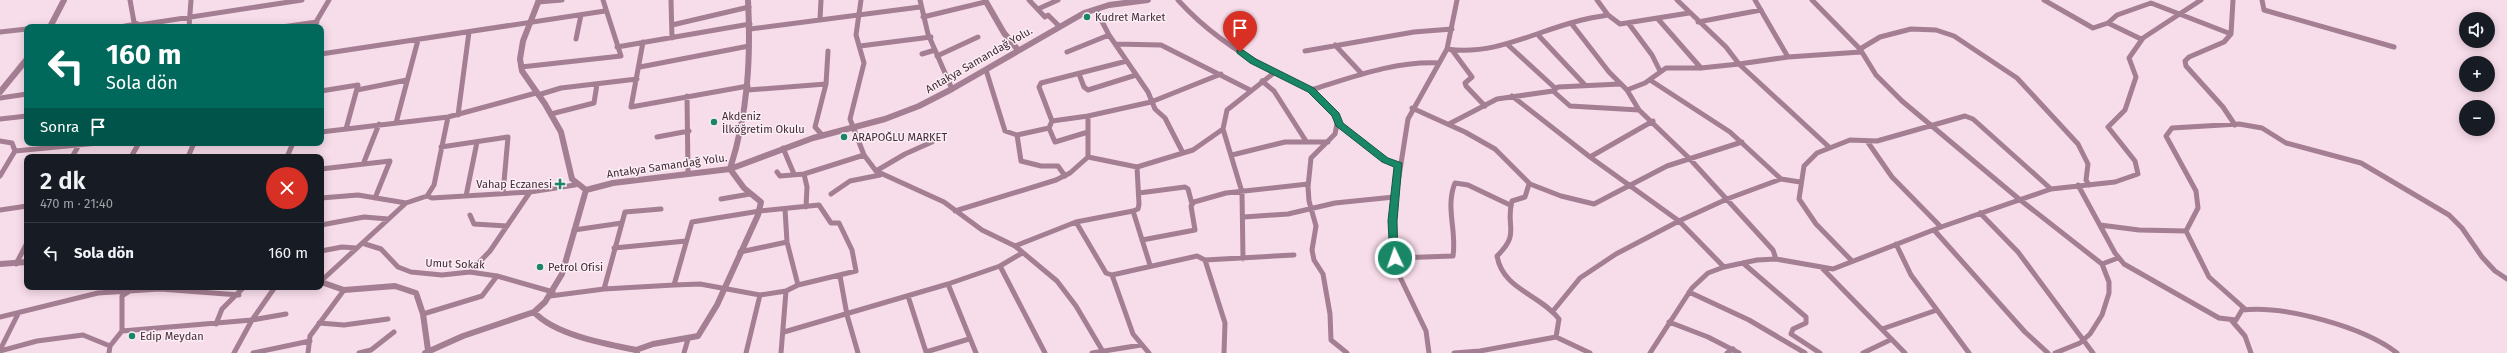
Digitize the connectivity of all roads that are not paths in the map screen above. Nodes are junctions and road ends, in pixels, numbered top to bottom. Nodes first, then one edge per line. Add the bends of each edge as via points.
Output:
1 (64, 0) edge
2 (130, 0) edge
3 (191, 0) edge
4 (302, 0) edge
5 (329, 0) edge
6 (562, 0) edge
7 (603, 0) edge
8 (670, 0) edge
9 (748, 0) edge
10 (821, 0) edge
11 (861, 0) edge
12 (920, 0) edge
13 (1029, 0) edge
14 (1058, 0) edge
15 (1148, 0) edge
16 (1178, 0) edge
17 (1457, 0) edge
18 (1597, 0) edge
19 (1677, 0) edge
20 (1755, 0) edge
21 (1812, 0) edge
22 (2044, 0) edge
23 (2201, 0) edge
24 (2233, 0) edge
25 (2262, 0) edge
26 (538, 1) edge
27 (985, 1) edge
28 (749, 7) junction
29 (920, 7) junction
30 (1038, 9) junction
31 (1096, 10) junction
32 (1761, 10) junction
33 (605, 11) junction
34 (1689, 13) junction
35 (2180, 14) junction
36 (581, 15) junction
37 (859, 15) junction
38 (1608, 15) junction
39 (190, 16) junction
40 (923, 17) junction
41 (820, 19) junction
42 (1658, 19) junction
43 (316, 22) joint
44 (1698, 22) junction
45 (528, 23) junction
46 (1571, 23) junction
47 (2108, 23) junction
48 (52, 24) edge
49 (136, 24) joint
50 (189, 24) edge
51 (302, 24) edge
52 (1629, 24) junction
53 (672, 25) junction
54 (750, 26) junction
55 (1059, 26) junction
56 (24, 29) edge
57 (1452, 29) junction
58 (0, 32) edge
59 (469, 32) junction
60 (2231, 34) junction
61 (1109, 35) junction
62 (931, 36) junction
63 (1539, 36) junction
64 (978, 37) dead end
65 (672, 38) junction
66 (576, 39) dead end
67 (2141, 39) junction
68 (418, 40) junction
69 (643, 42) junction
70 (1115, 44) junction
71 (1508, 45) junction
72 (749, 46) junction
73 (860, 46) junction
74 (1335, 46) junction
75 (617, 47) junction
76 (2394, 47) dead end
77 (1446, 49) junction
78 (935, 50) junction
79 (1018, 50) junction
80 (1452, 50) junction
81 (1860, 50) junction
82 (828, 51) dead end
83 (1305, 51) dead end
84 (1067, 52) dead end
85 (324, 54) edge
86 (922, 54) dead end
87 (937, 56) junction
88 (1788, 57) junction
89 (1127, 61) junction
90 (24, 63) edge
91 (1439, 63) junction
92 (1739, 64) junction
93 (521, 67) junction
94 (640, 67) junction
95 (1701, 68) junction
96 (986, 70) junction
97 (1660, 71) junction
98 (1275, 72) junction
99 (1079, 74) junction
100 (1221, 74) junction
101 (1362, 74) junction
102 (1136, 75) junction
103 (637, 79) junction
104 (408, 80) junction
105 (1650, 80) junction
106 (1262, 81) junction
107 (597, 84) junction
108 (826, 84) junction
109 (1620, 84) junction
110 (1585, 85) junction
111 (748, 88) junction
112 (952, 89) junction
113 (357, 90) junction
114 (1250, 90) junction
115 (1311, 90) junction
116 (1554, 90) junction
117 (1627, 90) junction
118 (0, 91) edge
119 (324, 91) edge
120 (24, 94) edge
121 (537, 94) junction
122 (687, 96) junction
123 (1512, 96) junction
124 (0, 98) edge
125 (1151, 102) junction
126 (1485, 106) junction
127 (1412, 108) junction
128 (1639, 110) junction
129 (551, 114) junction
130 (458, 115) junction
131 (24, 116) edge
132 (1088, 116) junction
133 (448, 117) junction
134 (0, 119) edge
135 (1653, 121) junction
136 (396, 122) junction
137 (1052, 122) junction
138 (379, 124) junction
139 (1339, 124) junction
140 (1449, 124) junction
141 (1932, 125) junction
142 (2235, 125) junction
143 (1049, 128) junction
144 (346, 129) junction
145 (852, 129) junction
146 (1223, 129) junction
147 (689, 131) junction
148 (324, 132) edge
149 (1088, 132) junction
150 (1017, 135) junction
151 (822, 136) junction
152 (657, 137) dead end
153 (0, 141) edge
154 (1306, 141) junction
155 (1867, 141) junction
156 (477, 142) junction
157 (932, 142) dead end
158 (1328, 142) junction
159 (1742, 142) junction
160 (68, 146) edge
161 (441, 147) junction
162 (1829, 147) junction
163 (783, 148) junction
164 (15, 151) junction
165 (1183, 153) junction
166 (864, 154) junction
167 (1232, 155) junction
168 (1088, 157) junction
169 (1590, 157) junction
170 (1689, 158) junction
171 (364, 162) junction
172 (1399, 165) junction
173 (1137, 167) junction
174 (324, 169) edge
175 (730, 169) junction
176 (777, 172) dead end
177 (688, 173) junction
178 (878, 173) junction
179 (794, 174) junction
180 (804, 174) junction
181 (0, 175) edge
182 (1065, 176) junction
183 (1781, 179) junction
184 (1800, 182) junction
185 (1308, 184) junction
186 (1529, 184) junction
187 (1629, 184) junction
188 (575, 185) junction
189 (2078, 185) junction
190 (2089, 185) junction
191 (2052, 189) junction
192 (586, 190) junction
193 (530, 192) junction
194 (1242, 192) junction
195 (503, 193) junction
196 (1139, 193) junction
197 (750, 194) junction
198 (831, 194) dead end
199 (427, 196) junction
200 (466, 196) junction
201 (1394, 197) junction
202 (324, 198) edge
203 (374, 198) junction
204 (722, 199) dead end
205 (1727, 199) junction
206 (2019, 200) junction
207 (406, 203) junction
208 (1192, 204) junction
209 (1510, 205) junction
210 (24, 206) edge
211 (806, 207) junction
212 (661, 209) dead end
213 (785, 209) junction
214 (0, 210) edge
215 (1312, 210) junction
216 (760, 211) junction
217 (955, 211) junction
218 (1132, 211) junction
219 (1980, 213) junction
220 (470, 215) dead end
221 (1244, 217) junction
222 (388, 219) junction
223 (1678, 221) junction
224 (1076, 222) junction
225 (622, 223) junction
226 (324, 224) edge
227 (2100, 225) junction
228 (507, 226) junction
229 (1941, 227) junction
230 (574, 230) junction
231 (1934, 230) junction
232 (2186, 231) junction
233 (1142, 240) junction
234 (686, 241) junction
235 (787, 242) junction
236 (365, 244) junction
237 (1896, 244) junction
238 (1015, 246) junction
239 (356, 248) junction
240 (614, 248) junction
241 (24, 249) edge
242 (324, 250) edge
243 (740, 252) junction
244 (1022, 253) junction
245 (1294, 255) dead end
246 (1395, 258) junction
247 (2118, 258) junction
248 (1776, 259) junction
249 (1205, 260) junction
250 (1242, 260) junction
251 (1852, 261) junction
252 (24, 263) edge
253 (1743, 263) junction
254 (0, 264) edge
255 (16, 264) junction
256 (2102, 264) junction
257 (1150, 265) junction
258 (1000, 266) junction
259 (1724, 267) junction
260 (1822, 268) junction
261 (470, 272) junction
262 (1112, 275) junction
263 (497, 276) junction
264 (840, 276) junction
265 (324, 278) edge
266 (2507, 279) edge
267 (324, 282) edge
268 (948, 284) junction
269 (798, 285) junction
270 (674, 286) junction
271 (604, 289) junction
272 (726, 289) junction
273 (122, 290) edge
274 (129, 290) edge
275 (160, 290) edge
276 (242, 290) edge
277 (273, 290) edge
278 (344, 290) junction
279 (786, 291) junction
280 (1689, 292) junction
281 (551, 294) junction
282 (239, 295) junction
283 (760, 295) junction
284 (908, 296) junction
285 (2245, 309) junction
286 (1937, 310) junction
287 (1553, 311) junction
288 (534, 312) junction
289 (18, 314) junction
290 (286, 314) dead end
291 (423, 314) junction
292 (847, 315) junction
293 (0, 317) edge
294 (388, 319) dead end
295 (252, 320) junction
296 (2232, 321) junction
297 (1669, 322) junction
298 (319, 323) junction
299 (216, 324) junction
300 (1882, 329) junction
301 (122, 331) junction
302 (394, 332) dead end
303 (784, 332) junction
304 (1556, 337) junction
305 (688, 339) junction
306 (969, 339) junction
307 (1890, 340) junction
308 (310, 341) junction
309 (2083, 341) junction
310 (1141, 345) junction
311 (110, 346) junction
312 (1733, 349) junction
313 (1102, 350) junction
314 (0, 351) edge
315 (426, 351) edge
316 (636, 351) edge
317 (109, 353) edge
318 (234, 353) edge
319 (253, 353) edge
320 (308, 353) edge
321 (359, 353) edge
322 (684, 353) edge
323 (746, 353) edge
324 (781, 353) edge
325 (858, 353) edge
326 (976, 353) edge
327 (1045, 353) edge
328 (1092, 353) edge
329 (1149, 353) edge
330 (1224, 353) edge
331 (1347, 353) edge
332 (1429, 353) edge
333 (1454, 353) edge
334 (1590, 353) edge
335 (1650, 353) edge
336 (1727, 353) edge
337 (1740, 353) edge
338 (1805, 353) edge
339 (1820, 353) edge
340 (1863, 353) edge
341 (1905, 353) edge
342 (1969, 353) edge
343 (2048, 353) edge
344 (2055, 353) edge
345 (2093, 353) edge
346 (2251, 353) edge
347 (2397, 353) edge

1 - 48 street
2 - 49 street
3 - 39 street
4 - 39 street
5 - 43 street
6 - 26 street
7 - 33 street
8 - 53 street
9 - 28 street
10 - 41 street
11 - 37 street
12 - 29 street
13 - 30 street
14 - 30 street
15 - 31 street, Antakya Samandağ Yolu. via 1109,5
16 - 98 street via 1201,24 1253,61
17 - 57 street
18 - 38 street
19 - 34 street
20 - 32 street
21 - 81 street
22 - 47 street via 2093,28
23 - 35 street
24 - 60 street
25 - 76 street via 2264,10
26 - 45 street
27 - 40 street
27 - 79 street
28 - 53 street
28 - 54 street
29 - 37 street
29 - 40 street
30 - 55 street
31 - 55 street, Antakya Samandağ Yolu.
31 - 61 street
32 - 44 street
32 - 88 street
33 - 36 street
33 - 75 street
34 - 42 street
34 - 44 street
35 - 47 street via 2150,3 2117,16
35 - 60 street
35 - 67 street
36 - 45 street
36 - 66 street
37 - 41 street
37 - 73 street via 856,35
38 - 46 street
38 - 52 street via 1620,24
39 - 49 street
39 - 50 street
40 - 62 street
41 - 54 street
42 - 52 street
42 - 95 street
43 - 51 street
44 - 92 street
45 - 59 street
45 - 93 street
46 - 63 street
46 - 109 street
47 - 67 street
52 - 97 street via 1654,58
53 - 65 street
54 - 65 street
54 - 72 street
55 - 79 street, Antakya Samandağ Yolu.
56 - 58 street
57 - 74 street via 1414,32
57 - 77 street
59 - 68 street
59 - 130 street
60 - 142 street via 2224,42 2185,61 2186,66 2223,107
61 - 70 street
61 - 84 street
62 - 73 street
62 - 78 street
63 - 71 street
63 - 110 street
64 - 87 street
65 - 69 street
67 - 190 street via 2129,58 2136,77 2125,110 2108,127 2111,134 2136,162 2138,174 2115,182
68 - 85 street
68 - 104 street
69 - 75 street
69 - 94 street
70 - 89 street
70 - 100 street via 1161,45
71 - 80 street
71 - 116 street via 1552,83
72 - 94 street
72 - 111 street
73 - 145 street via 864,63 850,119
74 - 83 street
74 - 101 street
75 - 93 street via 621,56
77 - 80 street
77 - 91 street
78 - 86 street
78 - 87 street
79 - 96 street, Antakya Samandağ Yolu.
80 - 126 street via 1472,77 1466,86
81 - 88 street
81 - 141 street via 1876,75
81 - 190 street via 1878,38 1911,29 1936,30 1954,36 2012,74 2078,144 2088,164 2086,180
82 - 108 street
87 - 112 street
88 - 92 street
89 - 99 street
89 - 102 street
90 - 118 street
91 - 101 street via 1416,62
91 - 127 street
92 - 95 street
92 - 162 street
93 - 121 street via 525,78
94 - 103 street
95 - 97 street via 1672,67
96 - 112 street, Antakya Samandağ Yolu.
96 - 150 street via 1005,132
97 - 105 street
98 - 106 street
98 - 115 street
99 - 102 street via 1084,87 1088,90
99 - 137 street via 1040,83 1039,87
100 - 114 street
100 - 125 street
101 - 115 street
102 - 125 street
103 - 107 street
103 - 122 street via 631,107
104 - 113 street
104 - 136 street
105 - 117 street
105 - 159 street via 1714,120
106 - 114 street
106 - 154 street via 1274,91
107 - 121 street
107 - 129 street via 594,103
108 - 111 street
108 - 151 street via 815,127
109 - 110 street
109 - 117 street
110 - 116 street
111 - 122 street
111 - 175 street via 740,141
112 - 145 street, Antakya Samandağ Yolu. via 919,106
113 - 119 street via 358,85
113 - 144 street
114 - 146 street via 1227,110
115 - 139 street via 1336,115
116 - 123 street
116 - 128 street via 1570,106
117 - 128 street
120 - 124 street
121 - 129 street
121 - 130 street
122 - 147 street
123 - 126 street via 1497,99
123 - 169 street
125 - 132 street
125 - 165 street via 1165,118
126 - 140 street
127 - 140 street
127 - 172 street
128 - 135 street
129 - 188 street via 562,134 570,177
130 - 133 street
131 - 134 street
132 - 137 street
132 - 149 street
133 - 136 street
133 - 161 street
135 - 169 street
135 - 170 street
136 - 138 street
137 - 143 street
138 - 144 street
138 - 171 street
139 - 158 street via 1336,134
139 - 172 street via 1385,160
140 - 186 street via 1496,150 1508,159
141 - 155 street via 1877,141
141 - 191 street via 1963,116 1972,118
141 - 206 street
142 - 232 street via 2172,128 2166,136 2196,190 2198,208
142 - 266 street via 2262,128 2286,143 2360,163 2449,215 2462,228 2482,257
143 - 149 street via 1055,142 1081,132
143 - 150 street
144 - 148 street
145 - 151 street, Antakya Samandağ Yolu.
145 - 166 street
146 - 165 street via 1193,150
146 - 167 street
147 - 152 street
147 - 177 street
149 - 168 street
150 - 182 street via 1021,160 1041,166 1058,166
151 - 163 street, Antakya Samandağ Yolu.
153 - 164 street via 12,143
154 - 158 street
154 - 167 street via 1280,143
155 - 162 street via 1850,140
155 - 229 street via 1879,162 1896,182
156 - 161 street
156 - 195 street via 508,137
156 - 200 street
157 - 178 street via 905,154
158 - 185 street via 1311,158
159 - 170 street
159 - 183 street
160 - 164 street
161 - 199 street via 434,185
162 - 184 street via 1817,153 1804,166
163 - 175 street, Antakya Samandağ Yolu.
163 - 179 street
164 - 181 street
165 - 173 street
166 - 178 street
166 - 180 street
167 - 194 street
168 - 173 street
168 - 182 street
169 - 187 street
170 - 187 street
170 - 205 street
171 - 174 street
171 - 203 street via 390,161
172 - 201 street
173 - 196 street
175 - 177 street, Antakya Samandağ Yolu.
175 - 197 street
176 - 179 street via 780,176
177 - 192 street, Antakya Samandağ Yolu. via 613,183
178 - 198 street via 850,181
178 - 217 street via 920,190 944,202
179 - 180 street
180 - 211 street via 807,187
182 - 217 street
183 - 184 street
183 - 205 street
184 - 251 street via 1799,199 1806,211
185 - 194 street
185 - 215 street
186 - 187 street via 1594,204
186 - 209 street via 1525,197 1512,201
187 - 223 street
188 - 192 street
188 - 193 street
189 - 190 street
189 - 191 street
189 - 227 street
191 - 206 street
192 - 230 street
193 - 195 street
193 - 228 street
194 - 208 street via 1221,194
194 - 221 street
195 - 200 street
196 - 208 street via 1185,187 1188,189
196 - 218 street via 1138,209
197 - 204 street
197 - 216 street via 761,202
199 - 200 street
199 - 207 street
201 - 215 street via 1335,203
201 - 246 street via 1392,221
202 - 203 street via 343,195
203 - 207 street
205 - 223 street
205 - 248 street via 1773,250
206 - 219 street
206 - 256 street
207 - 222 street
208 - 233 street via 1195,230
209 - 246 street via 1468,185 1455,183 1452,188 1450,210 1453,256
209 - 287 street via 1512,238 1497,256 1497,267 1503,276
210 - 214 street
211 - 213 street
211 - 264 street, Umut Sokak via 818,205 831,223 839,223 852,250 856,271
212 - 225 street via 625,212
213 - 216 street
213 - 235 street
215 - 221 street
215 - 331 street via 1316,226 1312,250 1314,260 1323,274 1330,314 1331,340 1337,348
216 - 234 street via 692,222
216 - 243 street
217 - 238 street via 982,230
218 - 224 street
218 - 233 street
219 - 229 street
219 - 309 street via 2018,252
220 - 228 street via 474,224
221 - 250 street
222 - 226 street via 364,217
222 - 236 street
223 - 259 street
223 - 287 street via 1616,254 1580,278
224 - 238 street
224 - 262 street via 1106,273
225 - 230 street
225 - 240 street
227 - 232 street via 2154,231
227 - 247 street
228 - 261 street via 490,251
229 - 231 street
230 - 281 street via 562,274
231 - 237 street
231 - 343 street via 2025,332
232 - 285 street via 2209,277
233 - 257 street
234 - 240 street
234 - 270 street
235 - 243 street
235 - 269 street
236 - 239 street
236 - 261 street, Umut Sokak via 382,249 398,267 411,272 442,275
237 - 251 street
237 - 286 street via 1911,275
238 - 244 street
239 - 242 street via 342,247
239 - 265 street
240 - 271 street
241 - 255 street
243 - 272 street
244 - 258 street
244 - 313 street via 1057,281 1076,306
245 - 250 street
246 - 332 street via 1399,275 1426,331
247 - 256 street
247 - 296 street via 2128,268 2204,311
248 - 253 street
248 - 260 street
249 - 250 street
249 - 257 street via 1197,256
249 - 330 street via 1225,323
251 - 260 street via 1833,268
252 - 255 street
253 - 259 street
253 - 339 street via 1806,317 1806,323 1793,329 1791,334
254 - 255 street
256 - 309 street via 2110,280 2107,304 2100,319
257 - 262 street
258 - 268 street
258 - 327 street
259 - 280 street via 1708,273
260 - 300 street
261 - 263 street, Umut Sokak
262 - 310 street via 1134,334
263 - 281 street, Umut Sokak
263 - 291 street via 482,296
264 - 269 street, Umut Sokak
264 - 292 street
267 - 278 street
268 - 284 street
268 - 306 street
269 - 279 street, Umut Sokak
270 - 271 street, Umut Sokak
270 - 272 street, Umut Sokak via 700,284
271 - 281 street, Umut Sokak
272 - 283 street, Umut Sokak
272 - 305 street via 698,336
273 - 289 street via 77,297
274 - 301 street via 122,296
275 - 282 street
276 - 282 street
277 - 295 street
278 - 291 street via 395,286 404,288 416,294
278 - 298 street
279 - 283 street, Umut Sokak
279 - 303 street
280 - 297 street
280 - 338 street via 1749,320
281 - 288 street
282 - 299 street via 222,309
283 - 323 street
284 - 292 street
284 - 306 street via 926,352
285 - 296 street via 2239,318
285 - 347 street via 2256,308 2308,318 2358,331
286 - 300 street
286 - 342 street
287 - 304 street via 1559,319
288 - 315 street
288 - 316 street via 546,324
289 - 293 street
289 - 314 street
290 - 295 street
291 - 315 street
292 - 303 street
292 - 325 street
294 - 298 street via 344,325
295 - 299 street
295 - 318 street
296 - 346 street via 2245,336
297 - 312 street
297 - 335 street
298 - 308 street via 310,336
299 - 301 street
300 - 307 street
301 - 311 street
302 - 321 street via 371,350
303 - 324 street
304 - 333 street via 1480,351
304 - 334 street
305 - 316 street via 660,342
305 - 322 street
306 - 326 street
307 - 340 street
307 - 341 street
308 - 319 street
308 - 320 street
309 - 344 street
309 - 345 street
310 - 313 street
310 - 329 street
311 - 314 street via 83,335 37,341
311 - 317 street
312 - 336 street
312 - 337 street
313 - 328 street

